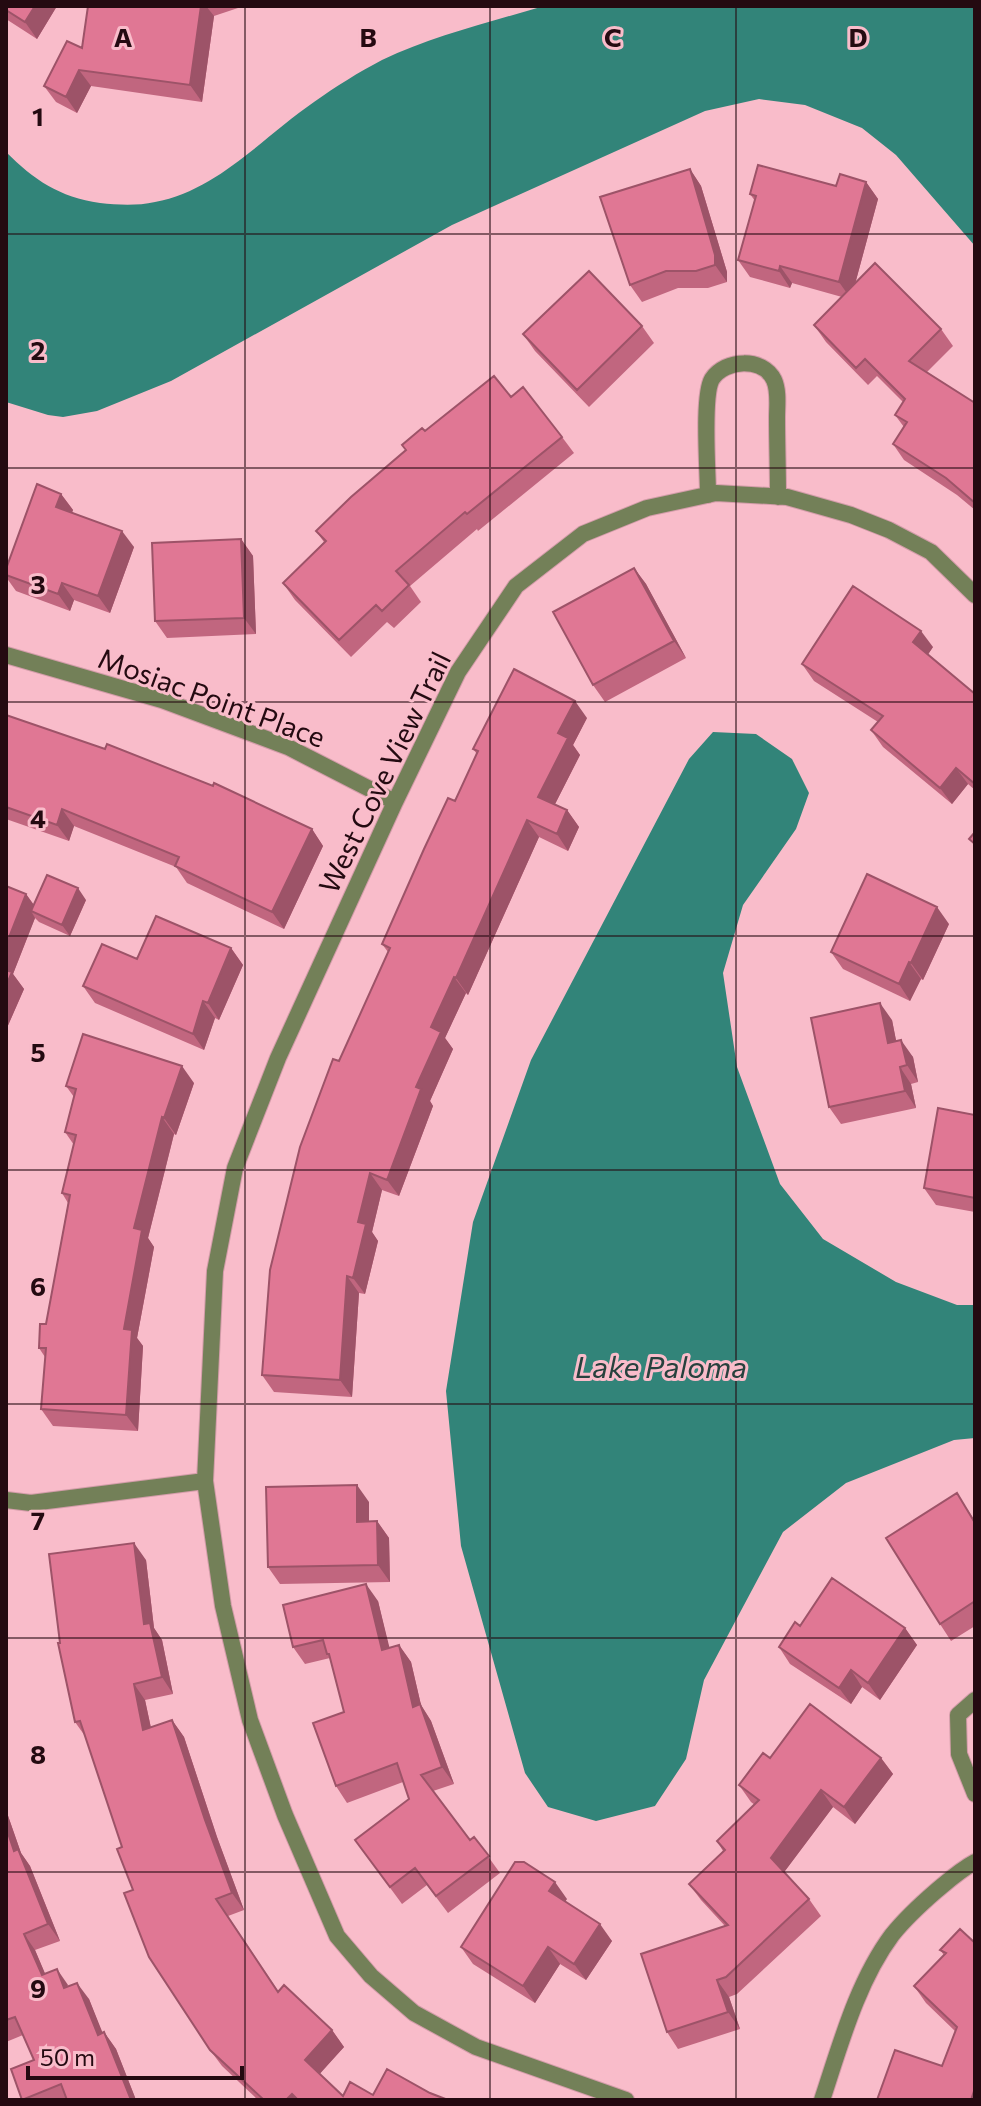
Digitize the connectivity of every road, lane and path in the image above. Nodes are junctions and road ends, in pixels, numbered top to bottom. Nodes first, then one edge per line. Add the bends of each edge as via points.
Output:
1 (708, 495) junction
2 (778, 497) junction
3 (975, 595) edge
4 (6, 655) edge
5 (395, 802) junction
6 (205, 1481) junction
7 (6, 1500) edge
8 (31, 1503) junction
9 (6, 1513) edge
10 (975, 1700) edge
11 (975, 1794) edge
12 (975, 1862) edge
13 (626, 2100) edge
14 (822, 2100) edge

1 - 2 street, West Cove View Trail
1 - 2 street via 711,380 719,371 743,363 755,365 774,381
1 - 5 street, West Cove View Trail via 647,508 583,534 516,586 458,672
2 - 3 street, West Cove View Trail via 889,530 931,552
4 - 5 street, Mosiac Point Place via 162,700 288,747
5 - 6 street, West Cove View Trail via 278,1058 235,1168 215,1271
6 - 8 street
6 - 13 street, West Cove View Trail via 223,1606 250,1720 337,1936 371,1976 414,2013 476,2047
7 - 8 street
8 - 9 street
10 - 11 street via 958,1715 959,1754
12 - 14 street via 892,1935 848,2023

